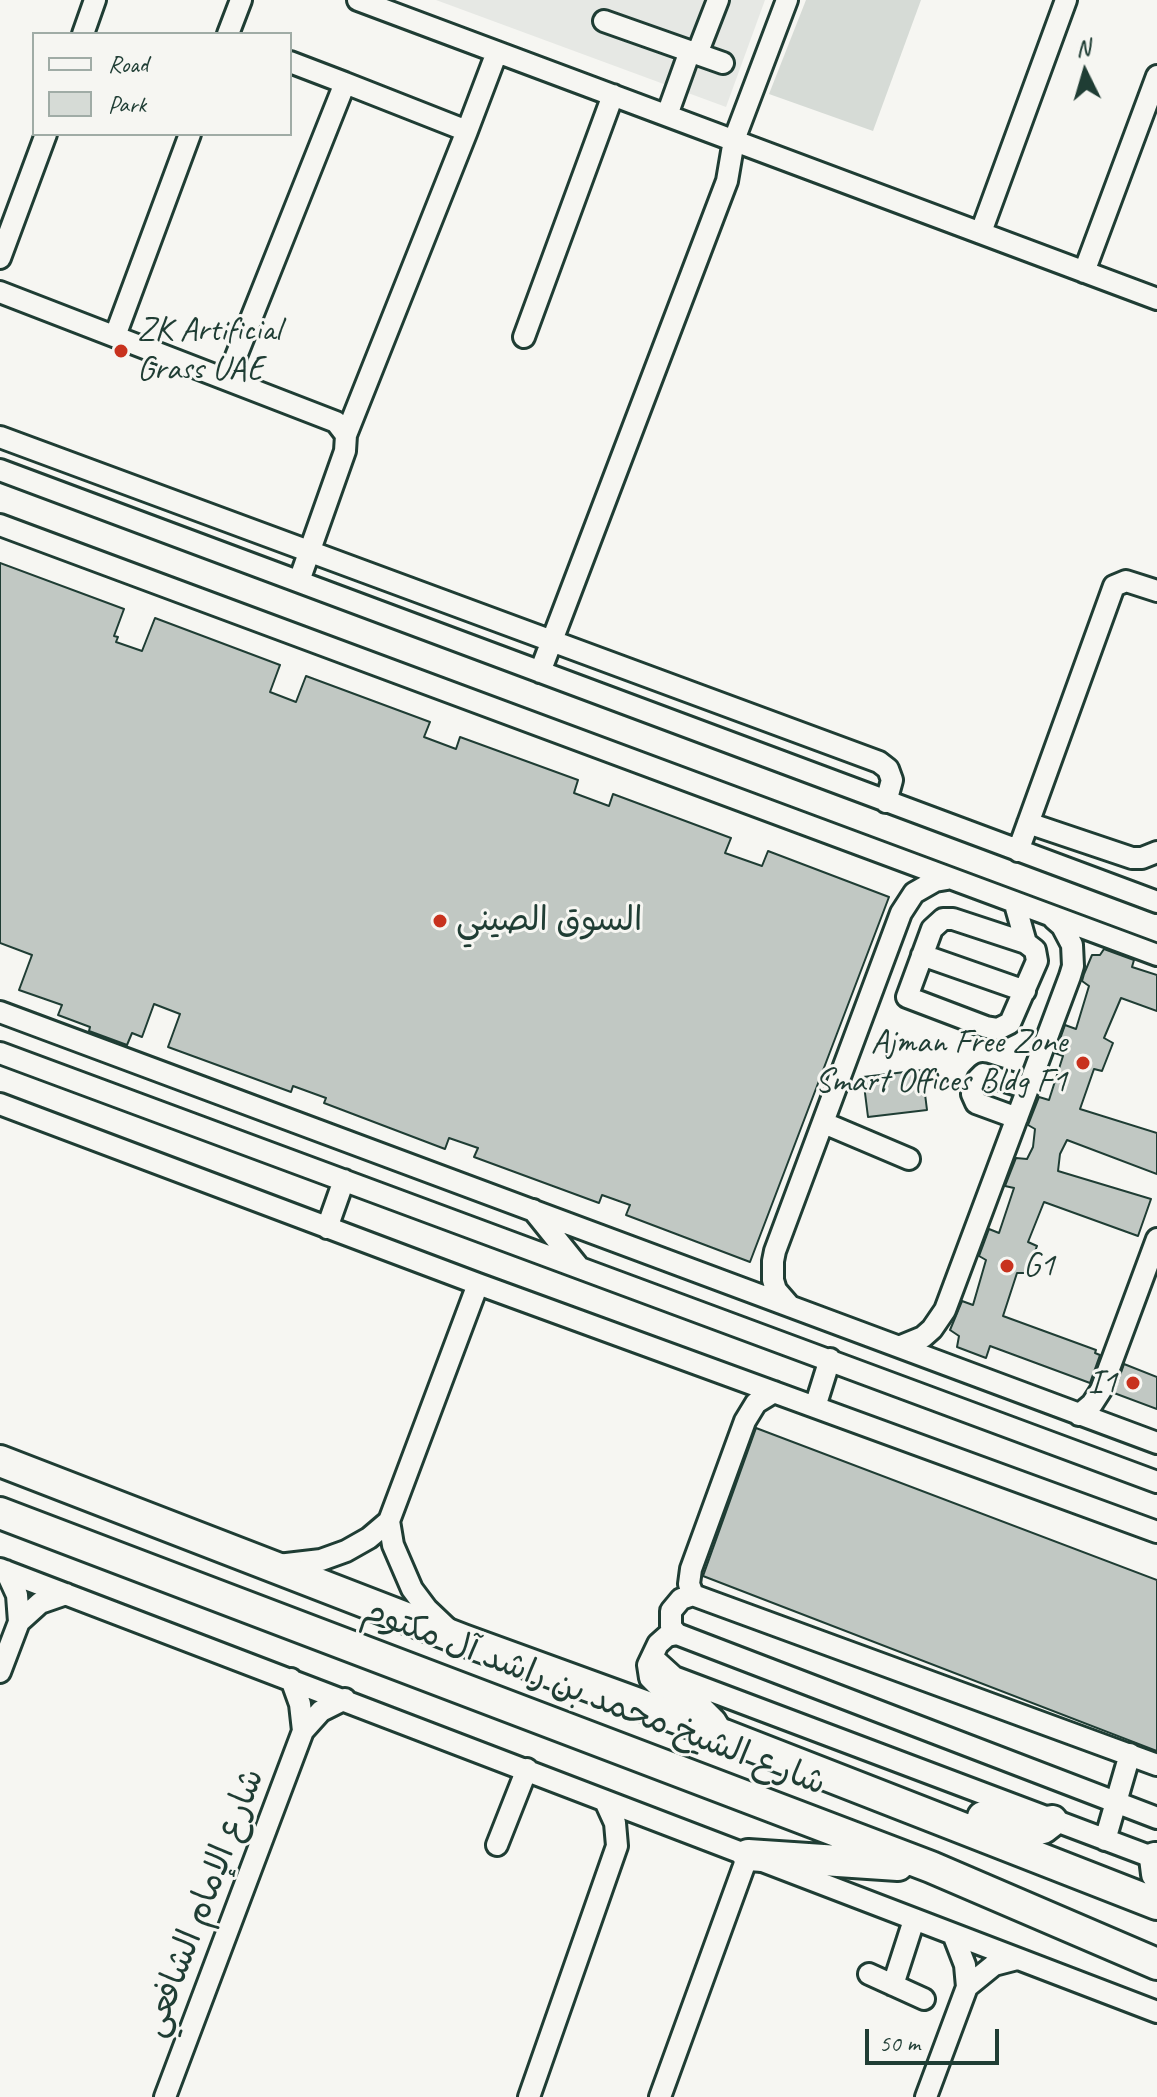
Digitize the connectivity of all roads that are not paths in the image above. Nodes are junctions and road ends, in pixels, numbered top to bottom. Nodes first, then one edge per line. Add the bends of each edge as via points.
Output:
1 (95, 0) edge
2 (241, 0) edge
3 (358, 0) edge
4 (718, 0) edge
5 (787, 0) edge
6 (1066, 0) edge
7 (604, 21) dead end
8 (84, 32) edge
9 (229, 32) edge
10 (497, 52) junction
11 (694, 52) junction
12 (292, 63) edge
13 (723, 63) dead end
14 (1157, 76) edge
15 (345, 83) junction
16 (613, 95) junction
17 (667, 115) junction
18 (467, 131) junction
19 (45, 136) edge
20 (189, 136) edge
21 (734, 140) junction
22 (981, 232) junction
23 (0, 258) edge
24 (1084, 272) junction
25 (0, 292) edge
26 (1157, 299) edge
27 (115, 336) junction
28 (524, 337) dead end
29 (227, 379) junction
30 (346, 435) junction
31 (0, 437) edge
32 (28, 447) junction
33 (1, 470) edge
34 (0, 525) edge
35 (309, 553) junction
36 (299, 581) junction
37 (1157, 591) edge
38 (551, 641) junction
39 (540, 672) junction
40 (886, 802) junction
41 (1028, 823) junction
42 (1018, 851) junction
43 (1157, 852) edge
44 (947, 879) junction
45 (1157, 902) edge
46 (1015, 904) junction
47 (1054, 919) junction
48 (1026, 943) junction
49 (922, 955) junction
50 (1157, 955) edge
51 (875, 985) junction
52 (1025, 991) junction
53 (907, 997) junction
54 (0, 1012) edge
55 (0, 1053) edge
56 (1027, 1088) junction
57 (0, 1104) edge
58 (1017, 1118) junction
59 (824, 1123) junction
60 (909, 1159) dead end
61 (344, 1180) junction
62 (533, 1210) junction
63 (327, 1228) junction
64 (1157, 1239) edge
65 (578, 1266) junction
66 (478, 1284) junction
67 (789, 1305) junction
68 (901, 1346) junction
69 (830, 1359) junction
70 (774, 1392) junction
71 (815, 1407) junction
72 (1079, 1415) junction
73 (1157, 1443) edge
74 (0, 1461) edge
75 (1157, 1482) edge
76 (0, 1513) edge
77 (389, 1521) junction
78 (1157, 1532) edge
79 (269, 1565) junction
80 (3, 1570) edge
81 (66, 1594) junction
82 (693, 1595) junction
83 (19, 1622) junction
84 (677, 1634) junction
85 (463, 1640) junction
86 (652, 1657) junction
87 (0, 1672) edge
88 (291, 1679) junction
89 (345, 1699) junction
90 (303, 1731) junction
91 (724, 1735) junction
92 (1130, 1754) junction
93 (1157, 1765) edge
94 (527, 1769) junction
95 (605, 1801) junction
96 (1116, 1802) junction
97 (903, 1806) junction
98 (1157, 1818) edge
99 (1052, 1821) junction
100 (660, 1822) junction
101 (1105, 1840) junction
102 (497, 1845) dead end
103 (617, 1846) junction
104 (748, 1855) junction
105 (1156, 1864) edge
106 (931, 1867) junction
107 (1157, 1904) edge
108 (914, 1920) junction
109 (953, 1934) junction
110 (1017, 1959) junction
111 (1157, 1964) edge
112 (869, 1974) dead end
113 (893, 1985) junction
114 (967, 1987) junction
115 (924, 1999) dead end
116 (1157, 2012) edge
117 (165, 2097) edge
118 (529, 2097) edge
119 (660, 2097) edge
120 (926, 2097) edge

1 - 8 street
2 - 9 street
3 - 10 street
4 - 11 street
5 - 21 street
6 - 22 street
7 - 11 street
10 - 16 street
10 - 18 street
11 - 13 street
11 - 17 street
12 - 15 street
14 - 24 street
15 - 18 street
15 - 29 street
16 - 17 street
16 - 28 street
17 - 21 street
18 - 30 street
19 - 23 street
20 - 27 street
21 - 22 street
21 - 38 street via 727,181
22 - 24 street
24 - 26 street
25 - 27 street
27 - 29 street
29 - 30 street via 329,418
30 - 35 street
31 - 32 street
32 - 33 street
32 - 35 street
33 - 36 street
34 - 44 street
35 - 36 street
35 - 38 street
36 - 39 street
37 - 41 street via 1126,581 1114,586
38 - 39 street
38 - 40 street via 879,762 891,774
39 - 40 street
40 - 42 street
41 - 42 street
41 - 43 street via 1132,858
42 - 45 street
44 - 46 street
44 - 51 street via 924,886 907,903
46 - 47 street
46 - 48 street
47 - 50 street
47 - 56 street via 1068,935 1073,966
48 - 49 street via 948,918 935,925
48 - 52 street via 1035,950 1037,961
49 - 52 street
49 - 53 street
51 - 53 street
51 - 59 street
52 - 53 street via 1014,1019 998,1029
54 - 62 street
55 - 61 street
56 - 58 street
56 - 58 street via 983,1074 972,1094 976,1103
57 - 63 street
58 - 68 street via 940,1320 923,1337
59 - 60 street
59 - 67 street via 773,1261 776,1290
61 - 63 street
61 - 65 street
62 - 65 street
62 - 67 street
63 - 66 street
64 - 72 street via 1101,1390
65 - 69 street
66 - 70 street
66 - 77 street
67 - 68 street
68 - 72 street
69 - 71 street
69 - 75 street
70 - 71 street
70 - 82 street via 756,1403 745,1421 691,1569
71 - 78 street
72 - 73 street
74 - 79 highway, شارع الشيخ محمد بن راشد آل مكتوم
76 - 106 highway, شارع الشيخ محمد بن راشد آل مكتوم
77 - 79 street via 334,1556
77 - 85 street via 412,1589
79 - 85 highway, شارع الشيخ محمد بن راشد آل مكتوم
80 - 81 street
80 - 83 street via 17,1595
81 - 83 street via 40,1603
81 - 88 street
82 - 84 street via 671,1611 671,1627
82 - 92 street
83 - 87 street
84 - 86 street via 662,1639
84 - 96 street
85 - 91 highway, شارع الشيخ محمد بن راشد آل مكتوم
86 - 91 street via 648,1671 654,1683 702,1707
86 - 99 street via 674,1677
88 - 89 street
88 - 90 street
89 - 90 street, شارع الإمام الشافعي via 321,1711
89 - 94 street
90 - 117 street, شارع الإمام الشافعي
91 - 97 highway, شارع الشيخ محمد بن راشد آل مكتوم
92 - 93 street
92 - 96 street
94 - 95 street
94 - 102 street
95 - 100 street
95 - 103 street
96 - 98 street
96 - 101 street
97 - 99 highway via 937,1803 1025,1830
97 - 107 highway, شارع الشيخ محمد بن راشد آل مكتوم
99 - 101 street
100 - 103 street
100 - 104 street
101 - 105 street
103 - 118 street
104 - 106 highway
104 - 108 street
104 - 119 street
106 - 111 highway, شارع الشيخ محمد بن راشد آل مكتوم
108 - 109 street
108 - 113 street
109 - 110 street
109 - 114 street
110 - 114 street via 994,1965
110 - 116 street
112 - 113 street
113 - 115 street
114 - 120 street

